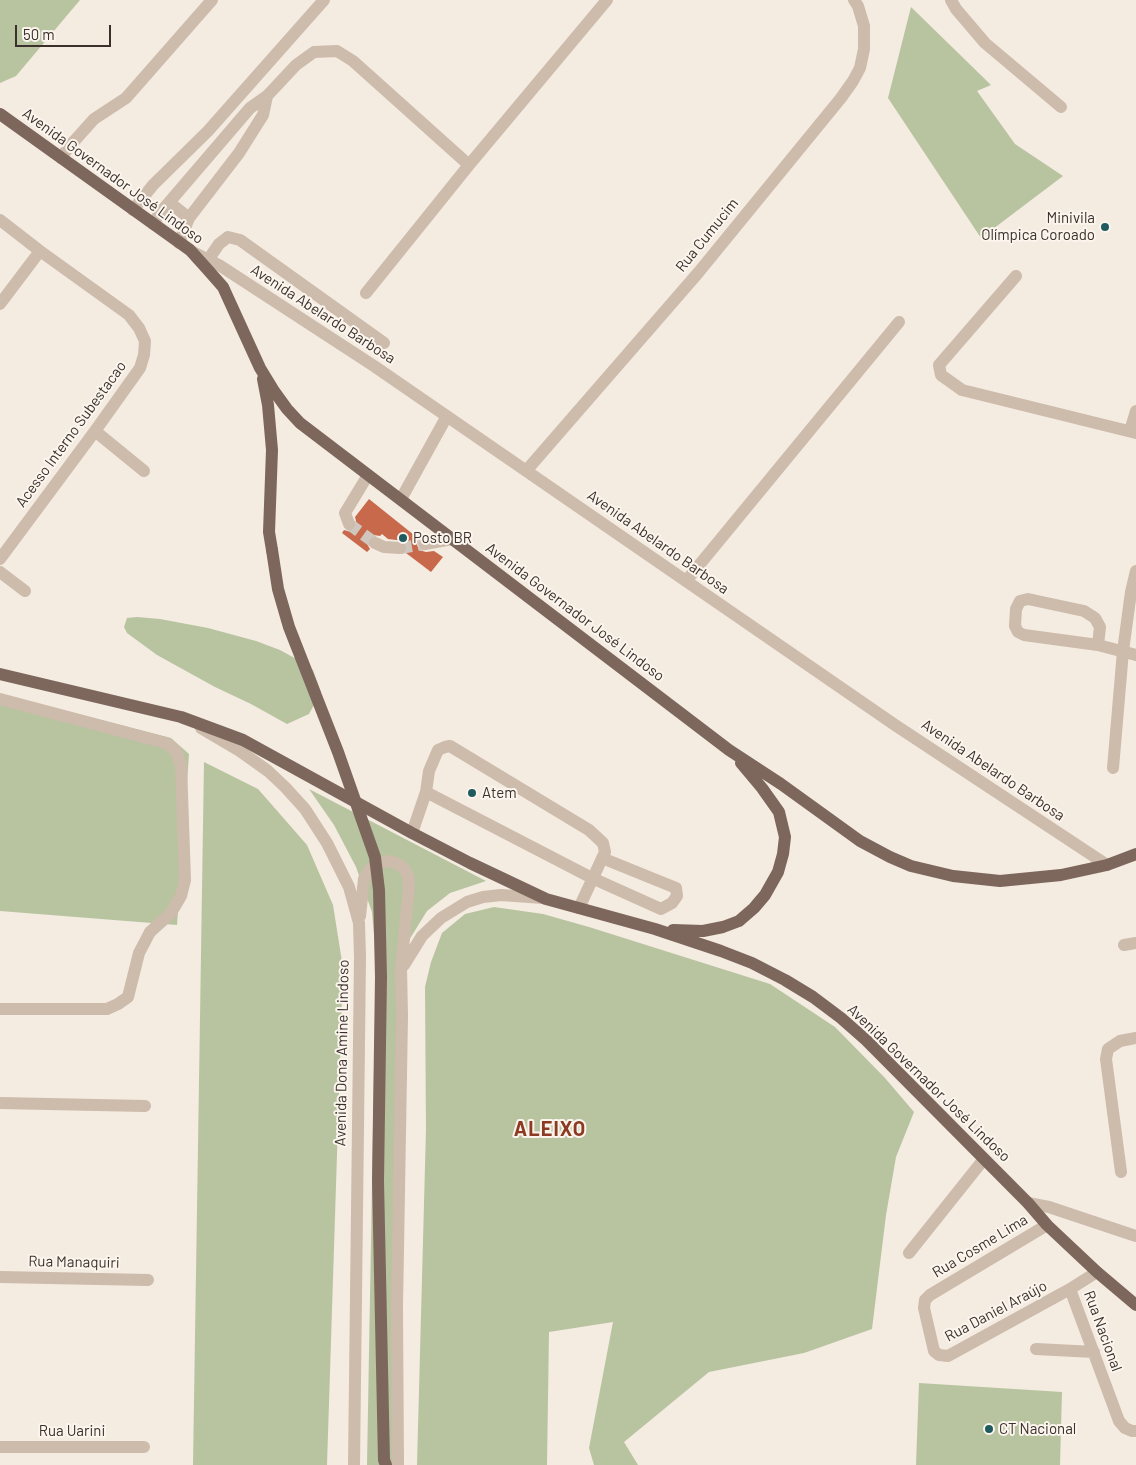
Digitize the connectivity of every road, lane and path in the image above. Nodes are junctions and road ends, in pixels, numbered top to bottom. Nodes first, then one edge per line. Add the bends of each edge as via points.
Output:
1 (212, 0) edge
2 (324, 0) edge
3 (607, 0) edge
4 (854, 0) edge
5 (952, 0) edge
6 (267, 96) junction
7 (1061, 107) dead end
8 (0, 114) edge
9 (61, 158) junction
10 (469, 166) junction
11 (170, 203) junction
12 (133, 210) junction
13 (189, 218) junction
14 (0, 220) edge
15 (153, 224) junction
16 (179, 243) junction
17 (190, 250) junction
18 (40, 251) junction
19 (208, 260) junction
20 (1016, 276) dead end
21 (366, 293) dead end
22 (0, 304) edge
23 (899, 322) dead end
24 (384, 343) dead end
25 (260, 368) junction
26 (1136, 412) edge
27 (447, 416) junction
28 (95, 431) junction
29 (1133, 432) edge
30 (144, 471) dead end
31 (526, 471) junction
32 (368, 475) junction
33 (400, 499) junction
34 (349, 524) dead end
35 (452, 539) junction
36 (375, 543) tunnel mouth
37 (425, 544) tunnel mouth
38 (400, 548) tunnel mouth
39 (0, 559) edge
40 (1136, 571) edge
41 (0, 572) edge
42 (686, 581) junction
43 (24, 591) dead end
44 (1098, 645) junction
45 (1123, 651) junction
46 (1136, 655) edge
47 (0, 674) edge
48 (0, 699) edge
49 (182, 717) junction
50 (728, 750) junction
51 (1113, 768) dead end
52 (426, 792) junction
53 (412, 833) junction
54 (1136, 854) edge
55 (602, 858) junction
56 (1107, 865) junction
57 (592, 878) junction
58 (546, 899) junction
59 (579, 908) junction
60 (359, 923) junction
61 (655, 929) junction
62 (401, 969) junction
63 (0, 1009) edge
64 (1136, 1038) edge
65 (0, 1103) edge
66 (144, 1106) dead end
67 (984, 1159) junction
68 (1121, 1172) dead end
69 (1028, 1204) junction
70 (1047, 1225) junction
71 (1136, 1236) edge
72 (909, 1252) dead end
73 (1097, 1272) junction
74 (0, 1277) edge
75 (148, 1280) dead end
76 (1070, 1289) junction
77 (930, 1295) joint
78 (1136, 1305) edge
79 (1036, 1350) dead end
80 (1094, 1352) junction
81 (1136, 1431) edge
82 (0, 1447) edge
83 (144, 1447) dead end
84 (354, 1465) edge
85 (386, 1465) edge
86 (398, 1465) edge

1 - 9 street via 126,98 94,119
2 - 12 street
3 - 10 street
4 - 31 street, Rua Cumucim via 864,26 864,49 860,68 841,98 698,273
5 - 7 street via 985,43
6 - 10 street via 314,52 337,51 353,61
6 - 11 street via 250,108
6 - 13 street via 263,115 239,153
8 - 9 main road, Avenida Governador José Lindoso
9 - 12 main road, Avenida Governador José Lindoso
10 - 21 street
11 - 13 street
11 - 15 street
12 - 15 main road, Avenida Governador José Lindoso
13 - 16 street
14 - 18 street, Acesso Interno Subestacao
15 - 16 main road, Avenida Governador José Lindoso
16 - 17 main road, Avenida Governador José Lindoso
17 - 19 street, Avenida Abelardo Barbosa
17 - 25 main road, Avenida Governador José Lindoso via 222,288
18 - 22 street
18 - 28 street, Acesso Interno Subestacao via 128,315 145,341 140,368
19 - 24 street via 228,237 240,240
19 - 27 street, Avenida Abelardo Barbosa
20 - 29 street via 939,365 941,375 962,390
23 - 42 street
25 - 32 main road, Avenida Governador José Lindoso via 300,423
25 - 85 main road, bridge via 268,405 272,450 270,532 278,589 289,627 375,858 379,890 378,1181
26 - 29 street
27 - 31 street, Avenida Abelardo Barbosa
27 - 33 street
28 - 30 street
28 - 39 street, Acesso Interno Subestacao
31 - 42 street, Avenida Abelardo Barbosa
32 - 33 main road, Avenida Governador José Lindoso
32 - 34 street via 345,513
33 - 35 main road, Avenida Governador José Lindoso
35 - 37 street
35 - 50 main road, Avenida Governador José Lindoso
36 - 38 street via 384,548
40 - 45 street
41 - 43 street
42 - 56 street, Avenida Abelardo Barbosa
44 - 44 street via 1100,627 1095,618 1084,611 1028,599 1020,601 1016,608 1015,626 1024,635
44 - 45 street
45 - 46 street
45 - 51 street
47 - 49 main road, Avenida Governador José Lindoso
48 - 63 street via 166,743 176,751 181,764 185,880 182,896 171,913 150,932 139,952 128,997 118,1004 107,1009
49 - 53 main road, Avenida Governador José Lindoso via 244,740
49 - 60 street, Avenida Dona Amine Lindoso via 268,771 305,809 349,887
50 - 56 main road, Avenida Governador José Lindoso via 860,841 911,866 953,876 1000,881 1061,875
50 - 61 main road via 779,812 785,837 778,872 765,896 739,921 703,931
52 - 53 street
52 - 55 street via 429,771 438,750 450,746 589,830 603,843 605,852
52 - 57 street
53 - 58 main road, Avenida Governador José Lindoso
54 - 56 main road, Avenida Governador José Lindoso
55 - 57 street
55 - 57 street via 676,888 677,896 672,904 661,910
57 - 59 street
58 - 59 main road, Avenida Governador José Lindoso
58 - 62 street via 501,895 467,902 441,918 422,936
59 - 61 main road, Avenida Governador José Lindoso
60 - 62 street via 364,878 369,870 388,861 404,868 409,888
60 - 84 street, Avenida Dona Amine Lindoso
61 - 67 main road, Avenida Governador José Lindoso via 752,963 813,997 866,1040
62 - 86 street
64 - 68 street via 1120,1041 1108,1049 1106,1059
65 - 66 street
67 - 69 main road, Avenida Governador José Lindoso
67 - 72 street
69 - 70 main road, Avenida Governador José Lindoso
69 - 71 street via 1049,1207
70 - 73 main road, Avenida Governador José Lindoso
70 - 77 street, Rua Cosme Lima
73 - 76 street, Rua Daniel Araújo
73 - 78 main road, Avenida Governador José Lindoso
74 - 75 street, Rua Manaquiri
76 - 77 street, Rua Daniel Araújo via 948,1356 934,1351 924,1308
76 - 80 street, Rua Nacional
79 - 80 street
80 - 81 street, Rua Nacional via 1118,1421 1124,1428
82 - 83 street, Rua Uarini

